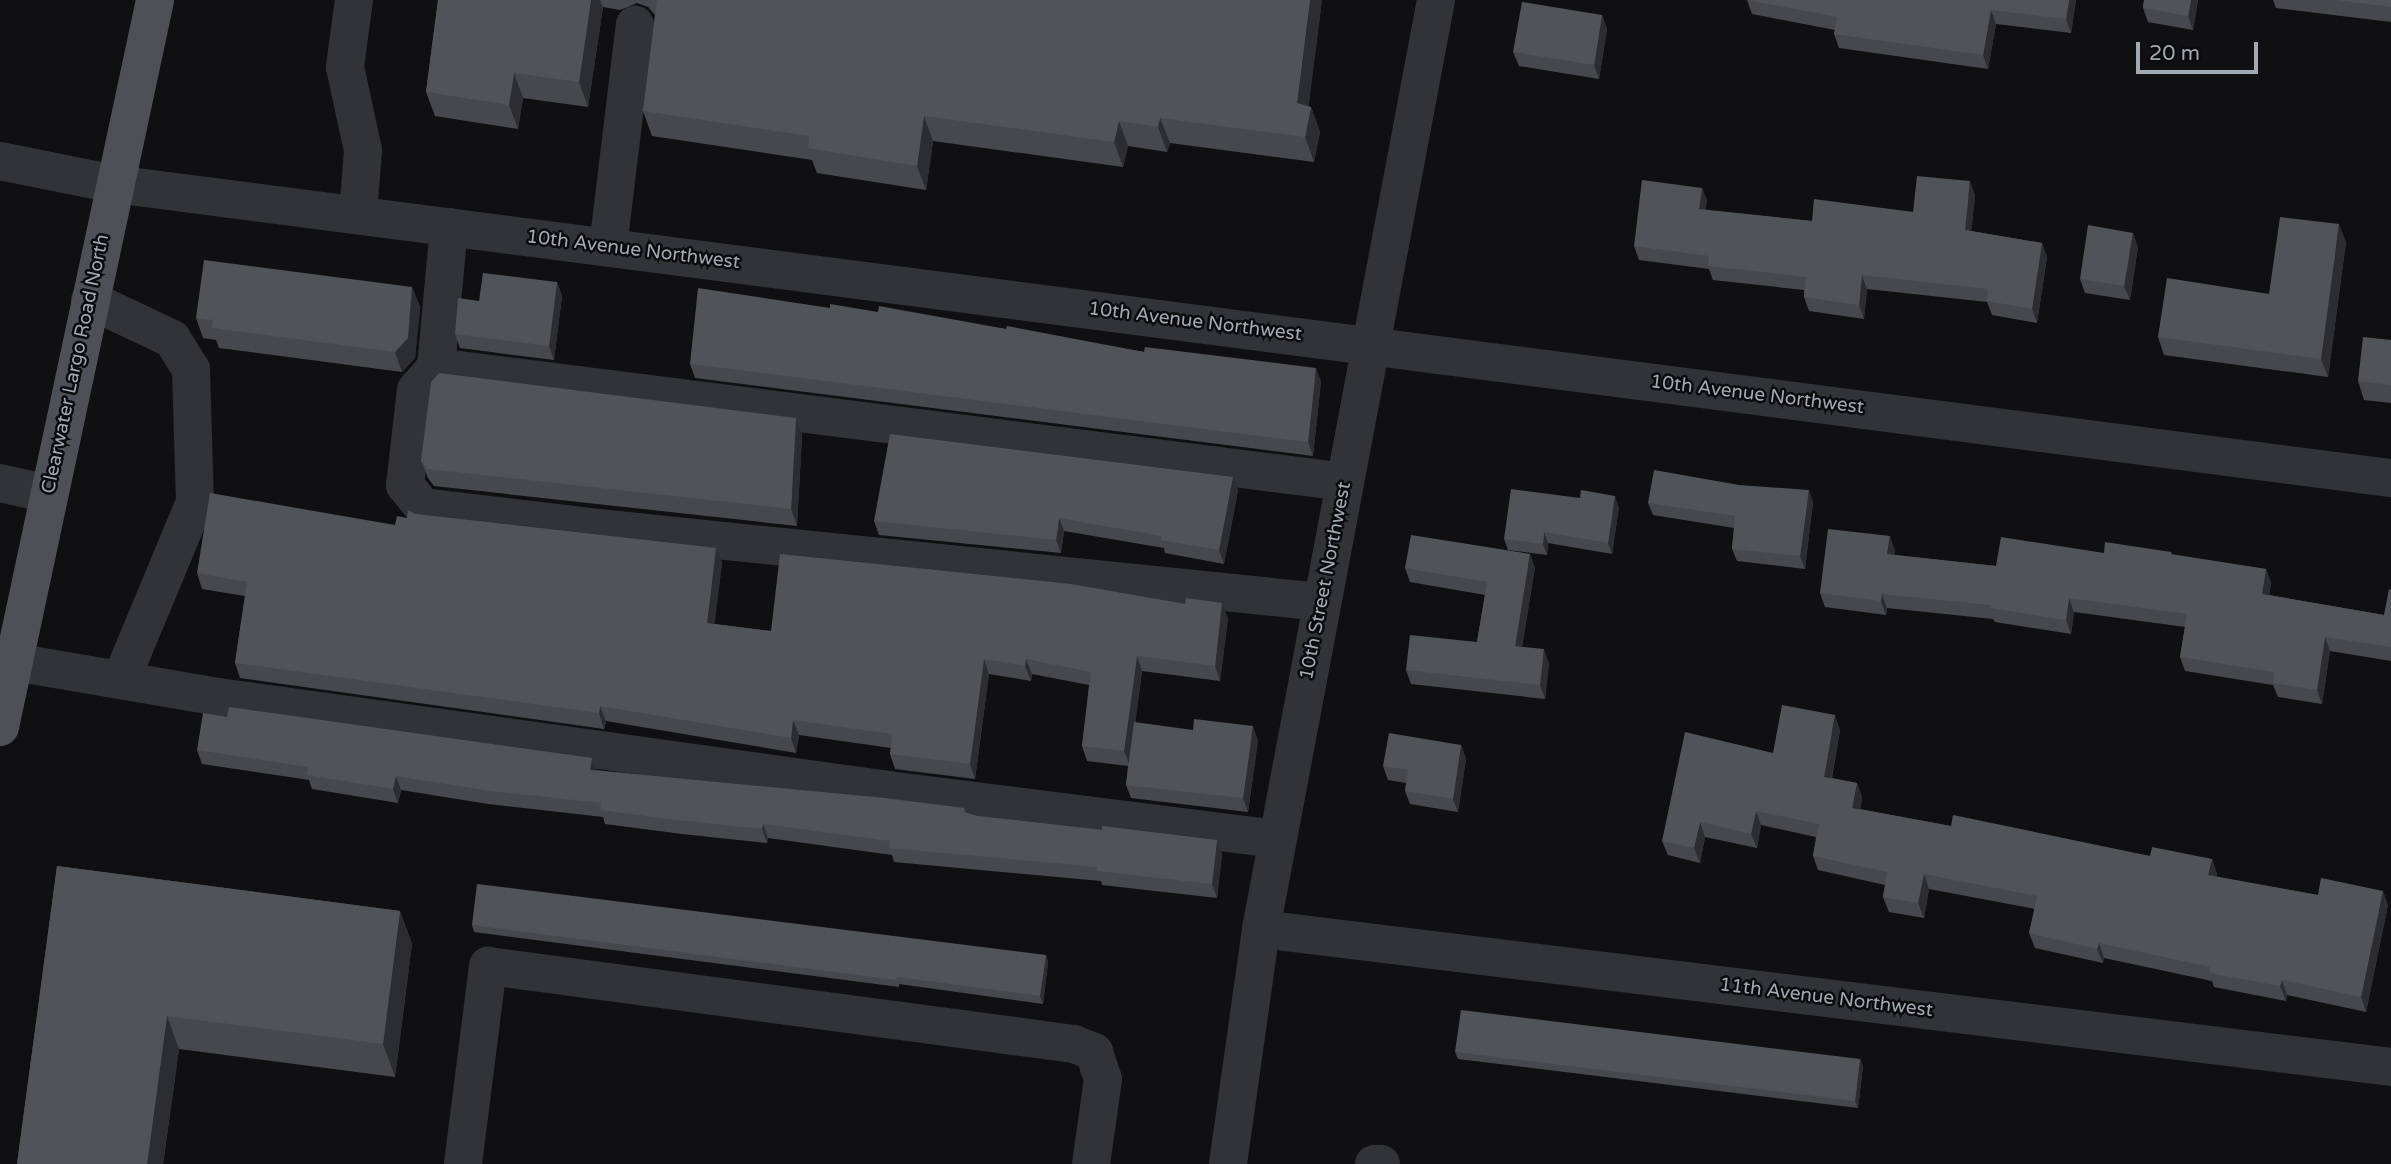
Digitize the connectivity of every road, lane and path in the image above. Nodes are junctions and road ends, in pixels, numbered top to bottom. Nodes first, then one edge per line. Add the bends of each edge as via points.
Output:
1 (155, 0) edge
2 (354, 0) edge
3 (1436, 0) edge
4 (635, 26) dead end
5 (0, 161) edge
6 (114, 184) junction
7 (358, 215) junction
8 (449, 227) junction
9 (608, 247) junction
10 (90, 300) junction
11 (1371, 344) junction
12 (436, 367) junction
13 (2391, 478) edge
14 (1345, 482) junction
15 (0, 483) edge
16 (49, 494) junction
17 (1322, 602) junction
18 (13, 663) junction
19 (121, 680) junction
20 (0, 727) edge
21 (1278, 839) junction
22 (1261, 929) junction
23 (2391, 1067) edge
24 (463, 1164) edge
25 (1091, 1164) edge
26 (1228, 1164) edge
27 (1374, 1164) edge
28 (1381, 1164) edge

1 - 6 main road, Clearwater Largo Road North
2 - 7 street via 345,67 363,150
3 - 11 street, 10th Street Northwest
4 - 9 street
5 - 6 street, 10th Avenue Northwest
6 - 7 street, 10th Avenue Northwest
6 - 10 main road, Clearwater Largo Road North
7 - 8 street, 10th Avenue Northwest
8 - 9 street, 10th Avenue Northwest
8 - 12 street
9 - 11 street, 10th Avenue Northwest
10 - 16 main road, Clearwater Largo Road North
10 - 19 street via 172,339 191,369 195,502
11 - 13 street, 10th Avenue Northwest
11 - 14 street, 10th Street Northwest
12 - 14 street
12 - 17 street via 416,390 405,485 423,507
14 - 17 street, 10th Street Northwest
15 - 16 street
16 - 18 main road, Clearwater Largo Road North
17 - 21 street, 10th Street Northwest
18 - 19 street
18 - 20 main road, Clearwater Largo Road North
19 - 21 street via 888,790
21 - 22 street, 10th Street Northwest
22 - 23 street, 11th Avenue Northwest
22 - 26 street, 10th Street Northwest
24 - 25 street via 488,966 1074,1044 1094,1052 1102,1079
27 - 28 street

